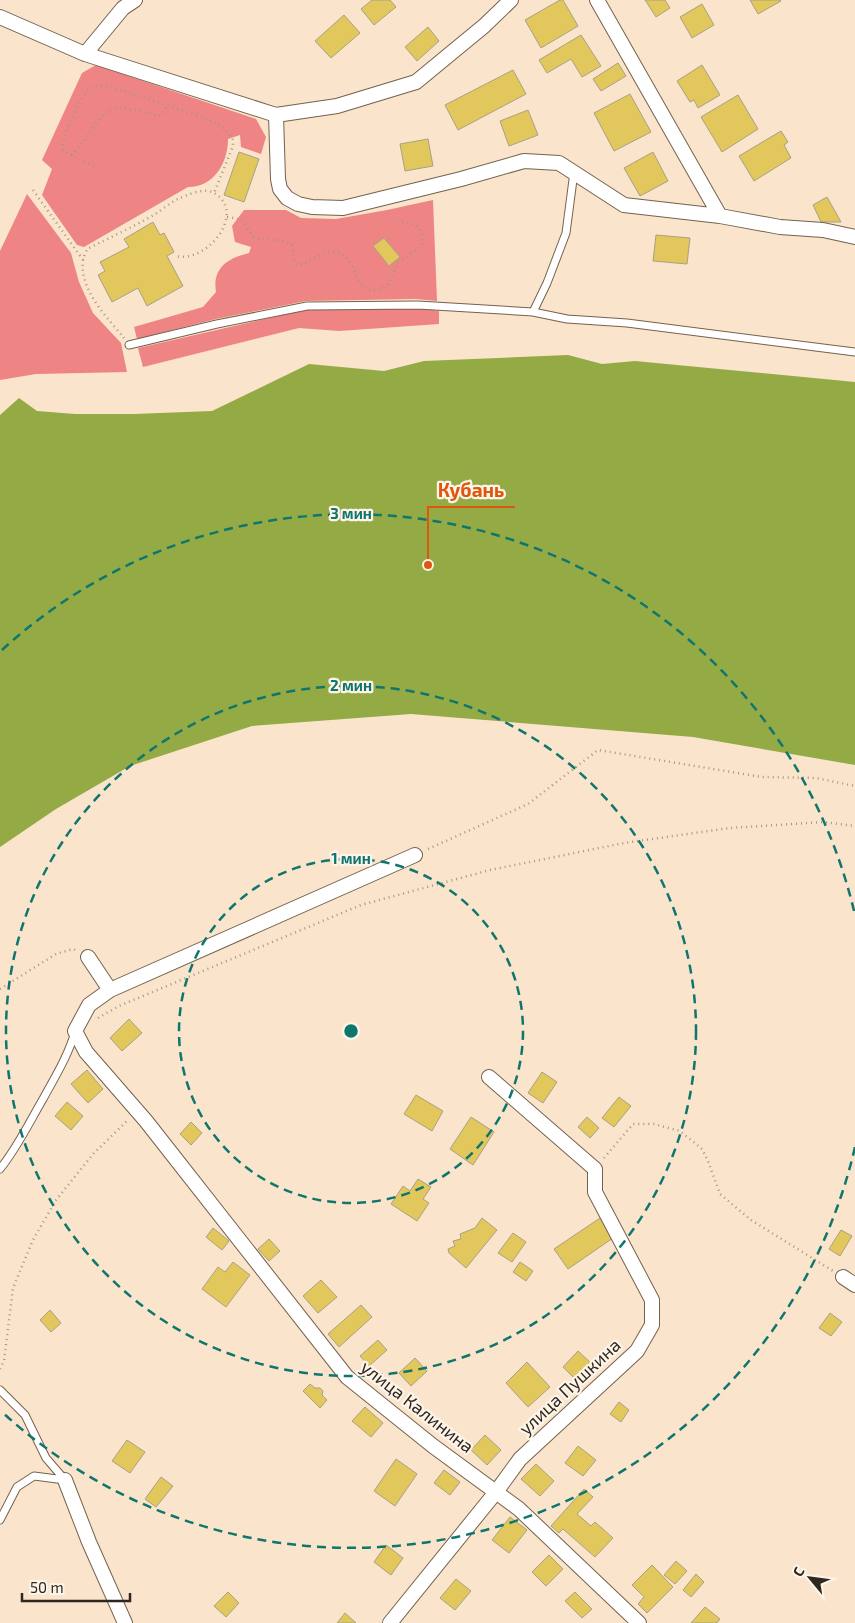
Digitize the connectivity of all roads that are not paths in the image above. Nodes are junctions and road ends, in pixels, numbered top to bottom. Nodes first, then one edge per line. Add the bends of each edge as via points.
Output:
1 (135, 0) edge
2 (511, 0) edge
3 (597, 0) edge
4 (0, 17) edge
5 (85, 54) junction
6 (276, 115) junction
7 (574, 171) junction
8 (720, 216) junction
9 (855, 238) edge
10 (533, 312) junction
11 (129, 345) road end
12 (855, 352) edge
13 (415, 855) road end
14 (88, 957) road end
15 (110, 990) junction
16 (75, 1031) junction
17 (489, 1077) dead end
18 (0, 1169) edge
19 (0, 1390) edge
20 (65, 1480) junction
21 (496, 1492) junction
22 (0, 1520) edge
23 (125, 1623) edge
24 (390, 1623) edge
25 (640, 1623) edge

1 - 5 street via 123,8
2 - 6 street via 416,82 337,106
3 - 8 street
4 - 5 street
5 - 6 street
6 - 7 street via 280,189 287,198 312,207 343,208 524,161 559,163
7 - 8 street via 624,205
7 - 10 lane via 566,233
8 - 9 street via 780,227 823,230
10 - 11 lane via 418,305 307,306
10 - 12 lane via 567,319 627,323
13 - 15 street
14 - 15 street
15 - 16 street via 89,1005
16 - 18 lane via 71,1048 14,1152
16 - 21 street, улица Калинина via 86,1052 142,1116 346,1377
17 - 21 street, улица Пушкина via 595,1169 595,1192 652,1300 652,1325 637,1351 520,1459
19 - 20 lane via 25,1415 46,1458
20 - 22 lane via 34,1476 17,1487
20 - 23 street
21 - 24 street, улица Пушкина
21 - 25 street, улица Калинина via 519,1509

